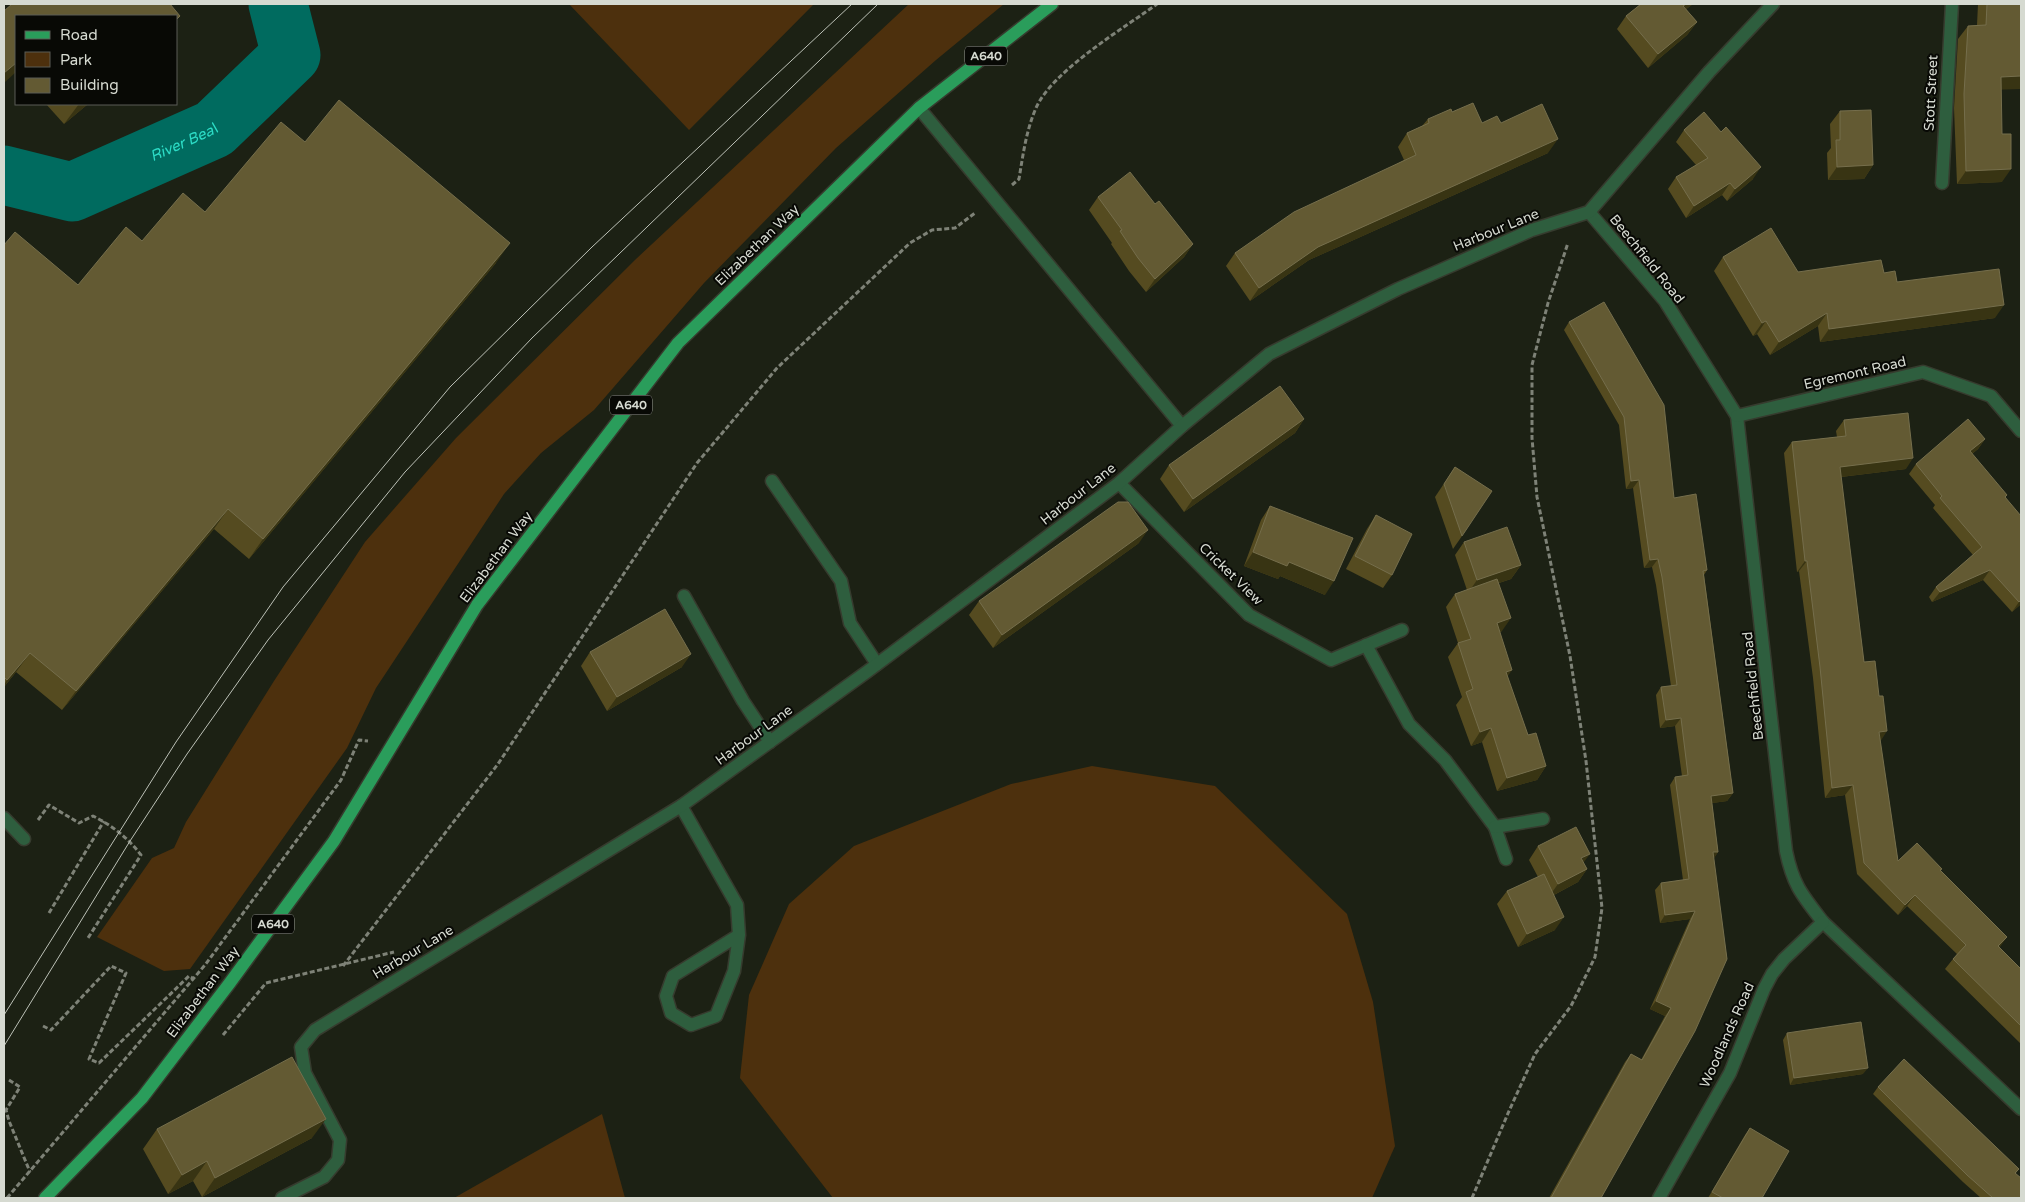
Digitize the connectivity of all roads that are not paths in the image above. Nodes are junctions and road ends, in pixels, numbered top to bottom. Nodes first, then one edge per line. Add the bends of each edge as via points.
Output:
1 (1052, 4) edge
2 (1773, 4) edge
3 (1952, 4) edge
4 (919, 108) junction
5 (1942, 183) dead end
6 (1589, 212) junction
7 (1737, 416) junction
8 (1182, 426) junction
9 (2021, 431) edge
10 (772, 481) dead end
11 (1119, 483) junction
12 (684, 596) dead end
13 (1402, 630) dead end
14 (1366, 645) junction
15 (877, 664) junction
16 (770, 742) junction
17 (681, 806) junction
18 (4, 818) edge
19 (1543, 818) dead end
20 (1496, 827) junction
21 (24, 839) road end
22 (1506, 859) dead end
23 (1823, 922) junction
24 (738, 935) junction
25 (2021, 1109) edge
26 (45, 1198) edge
27 (282, 1198) edge
28 (1659, 1198) edge

1 - 4 main road, Elizabethan Way / A640
2 - 6 street
3 - 5 street, Stott Street
4 - 8 street
4 - 26 main road, Elizabethan Way / A640 via 678,342 477,605 334,841 229,984 142,1098
6 - 7 street, Beechfield Road via 1665,301
6 - 8 street, Harbour Lane via 1532,230 1398,288 1269,354
7 - 9 street, Egremont Road via 1923,372 1991,396
7 - 23 street, Beechfield Road via 1786,851 1798,889
8 - 11 street, Harbour Lane
10 - 15 street via 841,581 850,623
11 - 14 street, Cricket View via 1249,615 1331,660
11 - 15 street, Harbour Lane
12 - 16 street
13 - 14 street, Cricket View
14 - 20 street via 1409,724 1445,760
15 - 16 street, Harbour Lane
16 - 17 street, Harbour Lane
17 - 24 street via 737,905
17 - 27 street, Harbour Lane via 315,1030 301,1047 305,1073 340,1140 338,1160 324,1177
18 - 21 street
19 - 20 street
20 - 22 street
23 - 25 street, Beechfield Road
23 - 28 street, Woodlands Road via 1772,974 1730,1073
24 - 24 street via 734,971 716,1016 691,1025 670,1013 666,996 673,976

